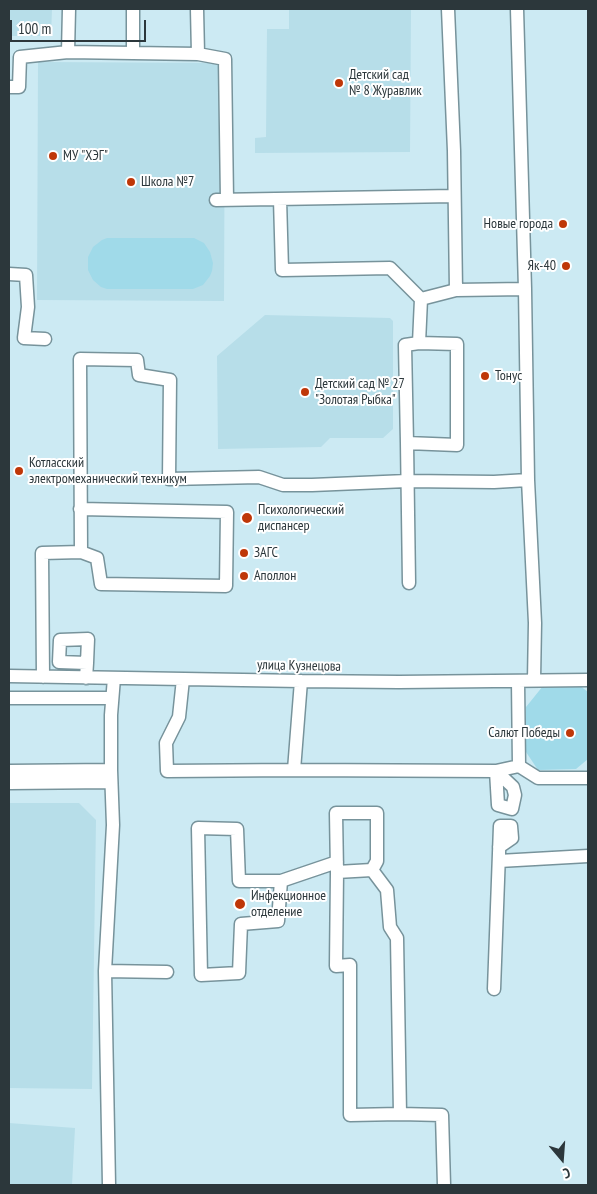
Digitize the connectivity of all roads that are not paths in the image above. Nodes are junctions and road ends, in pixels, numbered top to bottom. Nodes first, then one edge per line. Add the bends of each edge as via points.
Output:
1 (69, 9) edge
2 (133, 9) edge
3 (197, 9) edge
4 (448, 9) edge
5 (517, 9) edge
6 (68, 52) junction
7 (133, 53) junction
8 (198, 54) junction
9 (9, 87) edge
10 (454, 196) junction
11 (280, 199) junction
12 (9, 274) edge
13 (456, 290) junction
14 (525, 290) junction
15 (421, 299) junction
16 (45, 339) dead end
17 (419, 343) junction
18 (407, 444) junction
19 (528, 480) junction
20 (407, 481) junction
21 (80, 509) junction
22 (81, 552) junction
23 (409, 583) dead end
24 (87, 662) dead end
25 (9, 676) edge
26 (43, 677) junction
27 (86, 678) junction
28 (114, 678) junction
29 (183, 680) junction
30 (534, 680) junction
31 (588, 680) edge
32 (302, 681) junction
33 (518, 681) junction
34 (9, 698) edge
35 (112, 698) junction
36 (519, 766) junction
37 (294, 770) junction
38 (9, 771) edge
39 (111, 776) junction
40 (588, 778) edge
41 (9, 783) edge
42 (499, 847) dead end
43 (588, 856) edge
44 (499, 861) junction
45 (337, 867) junction
46 (372, 870) junction
47 (281, 880) junction
48 (105, 971) junction
49 (167, 972) dead end
50 (494, 989) dead end
51 (400, 1114) junction
52 (109, 1185) edge
53 (444, 1185) edge

1 - 6 street
2 - 7 street
3 - 8 street
4 - 10 street
5 - 14 street
6 - 7 street
6 - 9 street via 20,57 19,87
7 - 8 street
8 - 11 street via 225,59 221,200
10 - 11 street
10 - 13 street
11 - 15 street via 282,270 390,268
12 - 16 street via 26,275 28,306 24,338
13 - 14 street
13 - 15 street
14 - 19 street
15 - 17 street
17 - 18 street via 405,345
17 - 18 street via 457,344 457,445
18 - 20 street
19 - 20 street
19 - 30 street via 535,623
20 - 21 street via 312,486 283,485 259,476 168,479 170,380 139,375 137,360 80,359
20 - 23 street
21 - 22 street
21 - 22 street via 227,512 226,586 101,584 97,558
22 - 26 street via 42,553
24 - 27 street
25 - 26 street, улица Кузнецова
26 - 27 street, улица Кузнецова
27 - 28 street, улица Кузнецова
28 - 29 street, улица Кузнецова
28 - 35 street
29 - 32 street, улица Кузнецова
29 - 37 street via 179,717 166,744 167,771
30 - 31 street, улица Кузнецова
30 - 33 street, улица Кузнецова
32 - 33 street, улица Кузнецова
32 - 37 street
33 - 36 street
34 - 35 street
35 - 39 street
36 - 37 street via 496,771
36 - 40 street via 538,778
38 - 39 street
39 - 41 street
39 - 48 street via 113,825
42 - 44 street
43 - 44 street
44 - 50 street
45 - 46 street
45 - 46 street via 336,813 377,813 377,861
45 - 47 street
45 - 51 street via 336,966 350,965 350,1115
46 - 51 street via 387,890 390,927 397,938
47 - 47 street via 239,881 237,829 198,828 201,975 239,973 241,924 278,921
48 - 49 street
48 - 52 street
51 - 53 street via 442,1115

